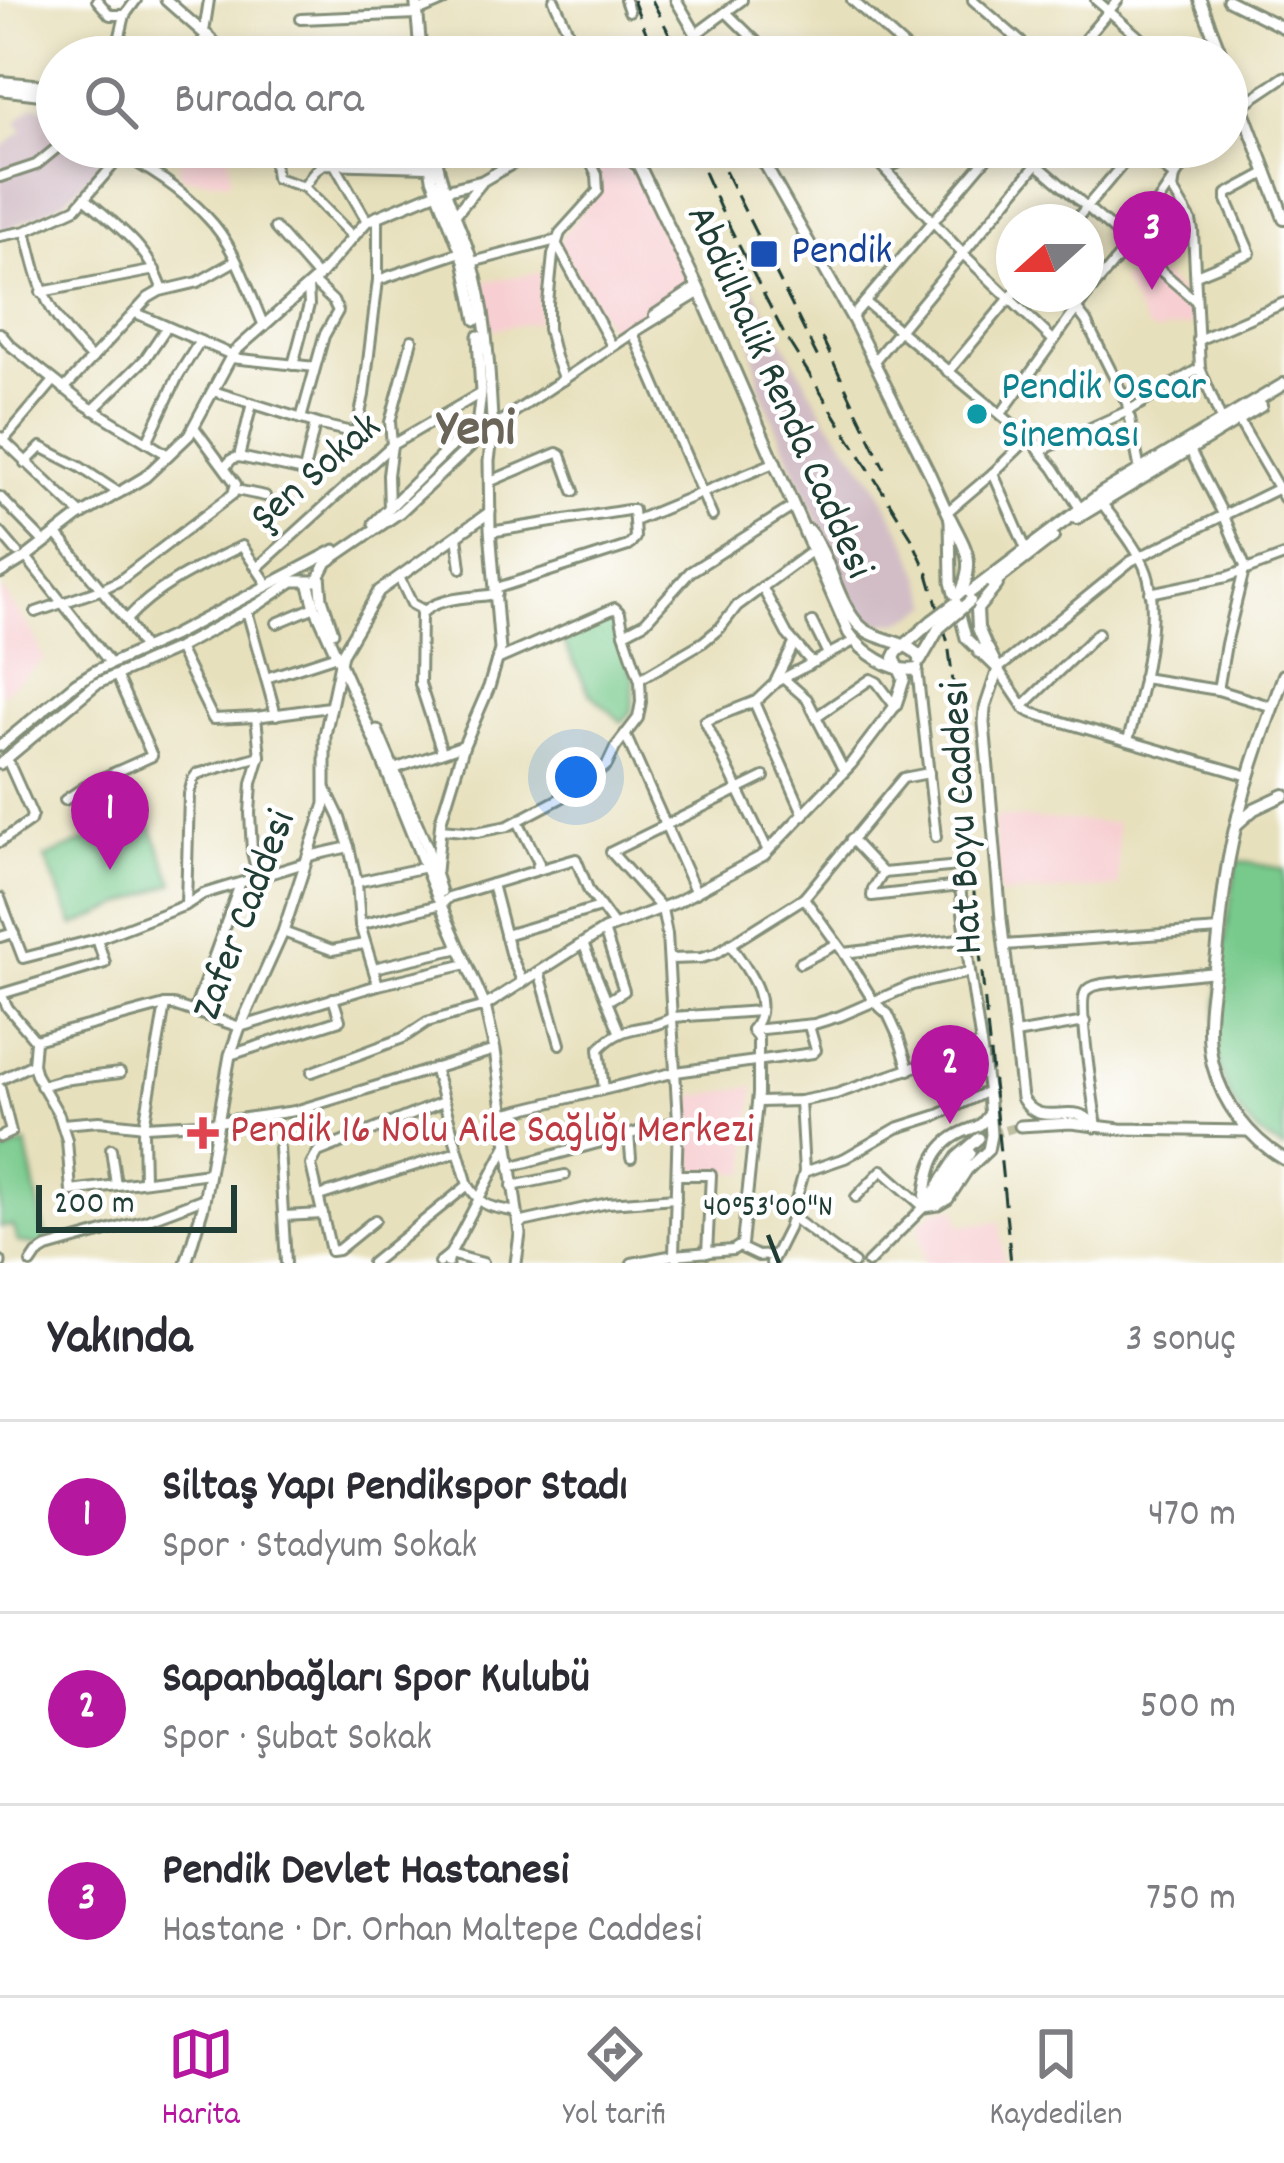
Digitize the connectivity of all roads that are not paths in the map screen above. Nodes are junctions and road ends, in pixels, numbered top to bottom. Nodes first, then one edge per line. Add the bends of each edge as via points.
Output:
1 (97, 0) edge
2 (136, 0) edge
3 (166, 0) edge
4 (209, 0) edge
5 (445, 0) edge
6 (554, 0) edge
7 (626, 0) edge
8 (676, 0) edge
9 (852, 0) edge
10 (1096, 0) edge
11 (1118, 0) edge
12 (1200, 0) edge
13 (1232, 0) edge
14 (978, 1) edge
15 (737, 2) edge
16 (420, 6) edge
17 (629, 11) dead end
18 (1109, 11) junction
19 (726, 12) junction
20 (125, 15) junction
21 (301, 19) dead end
22 (1284, 26) edge
23 (567, 29) dead end
24 (206, 33) junction
25 (696, 34) joint
26 (120, 36) edge
27 (204, 36) edge
28 (209, 36) edge
29 (422, 36) edge
30 (751, 36) edge
31 (892, 36) edge
32 (1016, 36) edge
33 (1088, 36) edge
34 (1138, 36) edge
35 (1214, 36) edge
36 (1284, 77) edge
37 (1, 86) edge
38 (36, 87) edge
39 (36, 89) edge
40 (1248, 101) edge
41 (1248, 123) edge
42 (1250, 128) joint
43 (36, 165) edge
44 (111, 168) edge
45 (144, 168) edge
46 (275, 168) edge
47 (319, 168) edge
48 (337, 168) edge
49 (429, 168) edge
50 (437, 168) edge
51 (506, 168) edge
52 (594, 168) edge
53 (638, 168) edge
54 (640, 168) edge
55 (766, 168) edge
56 (978, 168) edge
57 (1032, 168) edge
58 (1042, 168) edge
59 (1120, 168) edge
60 (1165, 168) edge
61 (1181, 168) edge
62 (885, 169) edge
63 (641, 171) junction
64 (1267, 172) junction
65 (1175, 176) junction
66 (0, 177) edge
67 (482, 182) junction
68 (304, 187) junction
69 (441, 191) junction
70 (85, 198) junction
71 (1082, 204) edge
72 (1089, 204) edge
73 (454, 216) junction
74 (1284, 218) edge
75 (372, 219) junction
76 (932, 221) junction
77 (1104, 223) edge
78 (275, 228) dead end
79 (26, 231) junction
80 (0, 236) edge
81 (353, 237) junction
82 (556, 242) junction
83 (1129, 245) junction
84 (461, 252) junction
85 (964, 255) junction
86 (235, 261) junction
87 (472, 262) junction
88 (155, 270) junction
89 (1104, 273) edge
90 (1196, 275) junction
91 (378, 280) junction
92 (313, 282) junction
93 (996, 283) edge
94 (699, 289) junction
95 (163, 290) junction
96 (41, 292) junction
97 (865, 302) junction
98 (1198, 302) junction
99 (1284, 303) edge
100 (998, 312) edge
101 (1026, 312) edge
102 (1073, 312) edge
103 (1079, 312) edge
104 (136, 313) junction
105 (852, 317) junction
106 (264, 326) junction
107 (166, 328) junction
108 (900, 331) junction
109 (0, 333) edge
110 (633, 333) junction
111 (412, 340) dead end
112 (1053, 340) junction
113 (1198, 340) junction
114 (200, 341) junction
115 (611, 344) junction
116 (10, 345) junction
117 (0, 354) edge
118 (231, 356) junction
119 (92, 359) junction
120 (874, 361) junction
121 (293, 365) junction
122 (315, 367) junction
123 (1200, 368) junction
124 (948, 372) junction
125 (563, 380) junction
126 (53, 382) junction
127 (1284, 388) edge
128 (64, 389) junction
129 (213, 391) junction
130 (481, 393) junction
131 (252, 403) junction
132 (93, 410) junction
133 (1130, 410) junction
134 (1001, 414) junction
135 (302, 419) junction
136 (476, 421) junction
137 (1239, 421) junction
138 (1222, 422) junction
139 (315, 424) junction
140 (194, 427) junction
141 (488, 432) junction
142 (1029, 438) junction
143 (2, 439) edge
144 (147, 442) junction
145 (392, 445) junction
146 (1190, 450) junction
147 (1040, 451) junction
148 (168, 455) junction
149 (239, 457) junction
150 (776, 462) junction
151 (25, 463) junction
152 (225, 467) junction
153 (1140, 471) junction
154 (993, 473) junction
155 (491, 481) junction
156 (1279, 488) junction
157 (236, 490) junction
158 (574, 491) dead end
159 (704, 493) junction
160 (120, 494) junction
161 (266, 496) dead end
162 (0, 497) edge
163 (1284, 498) edge
164 (1101, 502) junction
165 (794, 506) junction
166 (389, 511) junction
167 (1082, 511) junction
168 (490, 512) junction
169 (82, 515) junction
170 (948, 515) junction
171 (712, 516) dead end
172 (1224, 516) junction
173 (634, 521) junction
174 (0, 532) edge
175 (490, 532) junction
176 (56, 533) junction
177 (456, 535) junction
178 (44, 542) junction
179 (816, 546) junction
180 (1027, 553) junction
181 (22, 555) junction
182 (1284, 556) edge
183 (1138, 558) junction
184 (307, 566) junction
185 (258, 567) junction
186 (461, 568) dead end
187 (1244, 572) junction
188 (0, 573) edge
189 (320, 574) junction
190 (399, 577) junction
191 (307, 582) junction
192 (268, 585) junction
193 (762, 587) junction
194 (100, 590) junction
195 (497, 591) junction
196 (254, 592) junction
197 (1150, 592) junction
198 (968, 593) junction
199 (64, 602) junction
200 (259, 604) junction
201 (315, 607) junction
202 (423, 610) junction
203 (247, 611) junction
204 (36, 612) dead end
205 (125, 620) junction
206 (812, 622) dead end
207 (277, 623) dead end
208 (936, 624) junction
209 (624, 633) junction
210 (1098, 633) dead end
211 (879, 638) junction
212 (854, 641) junction
213 (794, 644) junction
214 (904, 646) junction
215 (143, 648) junction
216 (178, 648) junction
217 (984, 651) junction
218 (870, 653) junction
219 (828, 654) junction
220 (340, 658) junction
221 (499, 659) junction
222 (812, 662) junction
223 (110, 663) junction
224 (887, 663) junction
225 (145, 664) junction
226 (919, 664) junction
227 (998, 669) junction
228 (901, 670) junction
229 (1284, 675) edge
230 (117, 677) junction
231 (266, 678) junction
232 (1143, 678) junction
233 (640, 679) junction
234 (778, 681) junction
235 (874, 681) junction
236 (1218, 690) junction
237 (754, 702) junction
238 (896, 706) junction
239 (1023, 706) junction
240 (329, 707) junction
241 (1273, 707) junction
242 (276, 715) junction
243 (817, 716) junction
244 (256, 717) junction
245 (625, 734) junction
246 (1128, 740) junction
247 (464, 745) junction
248 (442, 752) junction
249 (2, 755) edge
250 (260, 756) junction
251 (394, 769) junction
252 (844, 771) junction
253 (929, 772) junction
254 (1249, 776) junction
255 (764, 777) dead end
256 (326, 789) junction
257 (738, 790) junction
258 (1261, 795) junction
259 (1284, 795) edge
260 (1243, 796) junction
261 (65, 800) dead end
262 (804, 815) junction
263 (518, 821) junction
264 (417, 822) junction
265 (441, 824) junction
266 (666, 824) junction
267 (1235, 827) junction
268 (936, 837) dead end
269 (851, 839) junction
270 (0, 842) edge
271 (349, 847) junction
272 (768, 851) junction
273 (308, 860) junction
274 (430, 866) junction
275 (949, 866) dead end
276 (538, 870) junction
277 (883, 873) junction
278 (258, 877) junction
279 (357, 882) junction
280 (241, 883) junction
281 (492, 884) junction
282 (696, 893) junction
283 (0, 898) edge
284 (804, 898) junction
285 (185, 904) junction
286 (442, 904) junction
287 (600, 907) junction
288 (662, 909) junction
289 (360, 925) junction
290 (609, 927) junction
291 (1220, 930) junction
292 (283, 932) junction
293 (14, 933) junction
294 (505, 935) junction
295 (0, 937) edge
296 (967, 938) junction
297 (97, 939) junction
298 (583, 942) junction
299 (364, 944) junction
300 (730, 944) junction
301 (838, 944) junction
302 (1004, 945) junction
303 (460, 948) junction
304 (844, 953) junction
305 (670, 959) junction
306 (800, 963) dead end
307 (467, 964) junction
308 (374, 968) junction
309 (539, 971) junction
310 (970, 972) junction
311 (1215, 972) junction
312 (522, 981) junction
313 (378, 985) junction
314 (0, 994) edge
315 (333, 998) junction
316 (608, 1001) junction
317 (874, 1002) junction
318 (165, 1005) junction
319 (485, 1006) junction
320 (760, 1011) junction
321 (194, 1012) junction
322 (673, 1016) junction
323 (1085, 1022) junction
324 (809, 1025) junction
325 (239, 1027) junction
326 (619, 1030) junction
327 (752, 1030) junction
328 (1015, 1034) junction
329 (35, 1040) junction
330 (560, 1044) dead end
331 (981, 1044) junction
332 (495, 1050) junction
333 (230, 1055) junction
334 (758, 1059) junction
335 (33, 1064) junction
336 (434, 1068) junction
337 (909, 1070) junction
338 (312, 1072) dead end
339 (676, 1072) junction
340 (120, 1073) dead end
341 (0, 1084) edge
342 (41, 1086) junction
343 (604, 1089) junction
344 (988, 1091) junction
345 (800, 1101) junction
346 (443, 1102) junction
347 (757, 1102) junction
348 (503, 1114) junction
349 (678, 1121) junction
350 (217, 1122) junction
351 (62, 1124) junction
352 (146, 1126) junction
353 (1096, 1127) junction
354 (1021, 1129) tunnel mouth
355 (1249, 1131) junction
356 (629, 1134) junction
357 (0, 1137) edge
358 (982, 1137) junction
359 (507, 1145) junction
360 (279, 1148) dead end
361 (111, 1149) dead end
362 (457, 1152) junction
363 (631, 1158) dead end
364 (1284, 1159) edge
365 (510, 1167) junction
366 (804, 1172) junction
367 (208, 1173) junction
368 (566, 1174) dead end
369 (677, 1175) junction
370 (144, 1180) junction
371 (116, 1185) junction
372 (468, 1185) junction
373 (512, 1186) junction
374 (319, 1196) junction
375 (856, 1197) dead end
376 (676, 1198) junction
377 (477, 1200) junction
378 (204, 1201) junction
379 (924, 1207) junction
380 (184, 1211) junction
381 (322, 1214) junction
382 (284, 1216) junction
383 (791, 1216) junction
384 (517, 1218) junction
385 (375, 1220) dead end
386 (198, 1226) junction
387 (739, 1247) junction
388 (707, 1253) junction
389 (34, 1259) edge
390 (676, 1259) edge
391 (773, 1259) edge
392 (446, 1260) edge
393 (186, 1263) edge
394 (286, 1263) edge
395 (372, 1263) edge
396 (484, 1263) edge
397 (516, 1263) edge
398 (632, 1263) edge
399 (854, 1263) edge
400 (868, 1263) edge

1 - 20 street via 110,15
2 - 20 street
3 - 24 street
4 - 24 street
5 - 16 street
6 - 23 street
7 - 17 street
8 - 25 street
9 - 31 street
10 - 18 street
11 - 18 street
12 - 35 main road
13 - 22 street
14 - 32 street
15 - 19 street
16 - 21 street
16 - 29 main road
18 - 33 street
18 - 34 street
19 - 25 street
19 - 30 street
20 - 26 street
24 - 27 street
24 - 28 street
36 - 40 street
37 - 38 main road
37 - 39 main road
41 - 42 main road
42 - 64 main road
43 - 66 street
44 - 70 street
45 - 86 street via 208,217
46 - 68 street via 276,178
47 - 68 street
48 - 75 street
49 - 69 street
50 - 69 street
51 - 67 street
52 - 82 street via 598,191
53 - 63 main road, Abdülhalik Renda Caddesi
54 - 63 main road, Abdülhalik Renda Caddesi
55 - 105 street, Hat Boyu Caddesi
56 - 76 street
57 - 85 street
58 - 71 street
59 - 72 street
60 - 65 street
61 - 65 street
62 - 76 street
63 - 94 main road, Abdülhalik Renda Caddesi
64 - 74 main road
64 - 90 street via 1227,194 1250,253
65 - 83 street
65 - 90 street via 1173,190 1191,221
67 - 69 street
67 - 73 street
68 - 81 street
69 - 73 street
69 - 75 street
69 - 84 street
70 - 79 street
70 - 88 street
73 - 87 street
75 - 81 street
75 - 91 street
76 - 85 street
76 - 97 street
77 - 83 street
78 - 92 street
79 - 80 street
79 - 96 street
81 - 92 street
82 - 87 street
82 - 115 street
82 - 125 street via 547,317
83 - 89 street
83 - 98 street
84 - 91 street
84 - 130 street
85 - 93 street
85 - 108 street
86 - 95 street
86 - 106 street
87 - 141 street
88 - 95 street
88 - 96 street
90 - 98 street
91 - 139 street via 356,433
92 - 106 street
92 - 121 street
92 - 122 street via 338,311
94 - 110 street
94 - 115 street
94 - 150 main road, Abdülhalik Renda Caddesi
95 - 104 street
96 - 119 street
97 - 105 street
97 - 108 street
98 - 113 street
99 - 113 street
100 - 124 street
101 - 112 street
102 - 112 street
103 - 133 street
104 - 107 street
104 - 119 street
105 - 120 street, Hat Boyu Caddesi
106 - 118 street
107 - 114 street
107 - 132 street
108 - 120 street
108 - 124 street
109 - 116 street
110 - 125 street
110 - 159 street
111 - 145 street via 392,412
112 - 134 street
113 - 123 street
114 - 118 street
114 - 144 street
115 - 125 street
116 - 117 street
116 - 126 street
118 - 121 street
118 - 129 street
119 - 128 street
120 - 170 street, Hat Boyu Caddesi
121 - 122 street
122 - 135 street
123 - 133 street
123 - 138 street
124 - 134 street
125 - 141 street
126 - 128 street
126 - 143 street
127 - 137 main road
127 - 138 main road
128 - 132 street
129 - 131 street
129 - 140 street
130 - 136 street
130 - 145 street, Şen Sokak
131 - 135 street
131 - 149 street
132 - 144 street
133 - 147 street
133 - 153 street
134 - 142 street
135 - 139 street
136 - 141 street
136 - 141 street via 473,431
136 - 166 street
137 - 146 main road
137 - 156 street
138 - 153 main road
139 - 149 street via 304,471
140 - 148 street
140 - 152 street
141 - 155 street
141 - 189 street
142 - 147 street
142 - 154 street
143 - 151 street
144 - 148 street
145 - 166 street
145 - 185 street, Şen Sokak
146 - 164 main road
146 - 172 street
147 - 167 street
148 - 160 street
149 - 152 street
150 - 159 street
150 - 165 main road, Abdülhalik Renda Caddesi
151 - 160 street via 41,447
151 - 169 street
152 - 157 street
153 - 167 main road
154 - 170 street
154 - 180 street
155 - 158 street via 557,453
155 - 168 street
156 - 163 street
156 - 172 street
157 - 161 street
157 - 194 street
159 - 171 street
159 - 173 street
160 - 169 street
162 - 178 street
164 - 167 main road
164 - 183 street
165 - 179 main road, Abdülhalik Renda Caddesi
165 - 209 street via 690,572 645,622
166 - 184 street
167 - 180 main road
168 - 175 street
168 - 177 street, Zafer Caddesi
169 - 176 street
170 - 198 main road via 970,560
170 - 217 street, Hat Boyu Caddesi via 951,582 966,638
172 - 183 street
172 - 187 street
173 - 175 street via 628,510
173 - 195 street via 628,546
174 - 181 street
175 - 195 street
176 - 178 street
176 - 194 street
177 - 186 street
177 - 190 street, Zafer Caddesi
178 - 181 street
179 - 193 street
179 - 211 main road, Abdülhalik Renda Caddesi via 849,612
179 - 212 main road, Abdülhalik Renda Caddesi
180 - 198 main road
180 - 217 main road via 977,608
181 - 188 street
181 - 199 street
182 - 187 street
183 - 197 street
183 - 227 street
184 - 189 street
184 - 191 street
184 - 192 street
185 - 192 street
185 - 205 street via 242,546 167,583
187 - 197 street
187 - 236 street
189 - 191 street
189 - 220 street
190 - 202 street
190 - 220 street, Zafer Caddesi via 380,591
191 - 200 street via 293,581
191 - 201 street
192 - 196 street
193 - 213 street
193 - 233 street via 703,642
194 - 199 street
194 - 205 street
195 - 202 street
195 - 221 street
196 - 200 street via 263,594
196 - 215 street
197 - 232 street
198 - 208 main road, bridge
198 - 208 main road, bridge
199 - 204 street
199 - 223 street
200 - 203 street
201 - 207 street
201 - 220 street
202 - 248 street via 420,684
203 - 216 street
203 - 231 street
205 - 215 street
206 - 219 street
208 - 214 main road
208 - 226 main road
209 - 221 street via 615,608
209 - 233 street
210 - 239 street
211 - 214 main road
211 - 218 main road
212 - 218 main road, Abdülhalik Renda Caddesi
212 - 219 street
213 - 222 street
213 - 234 street
214 - 226 main road via 915,649
214 - 228 main road via 894,658
215 - 223 street
215 - 225 street
216 - 225 street
216 - 244 street via 213,719
217 - 227 main road
218 - 224 main road, Abdülhalik Renda Caddesi
219 - 222 street
220 - 231 street
220 - 240 street, Zafer Caddesi
220 - 251 street
220 - 274 street
221 - 247 street
222 - 234 street
223 - 230 street
223 - 249 street via 76,683
224 - 228 main road, Abdülhalik Renda Caddesi
224 - 235 street
225 - 230 street
226 - 228 main road
226 - 238 main road
226 - 253 street
227 - 239 street
227 - 302 street, Hat Boyu Caddesi via 984,716
228 - 238 main road
229 - 241 main road
230 - 249 street via 89,688
230 - 261 street via 152,756
231 - 242 street
232 - 236 street
232 - 246 street
233 - 245 street via 640,710
234 - 237 street
234 - 243 street via 807,698
235 - 238 street
235 - 243 street
236 - 241 street
237 - 257 street via 705,721
237 - 262 street
238 - 252 street
239 - 246 street
240 - 242 street
240 - 256 street, Zafer Caddesi
241 - 254 main road
242 - 244 street
243 - 252 street
244 - 250 street
245 - 263 street via 598,775
245 - 266 street
246 - 254 street
247 - 248 street
247 - 265 street
248 - 251 street
249 - 270 street via 32,815
250 - 278 street via 250,800
250 - 285 street via 193,778
251 - 264 street
252 - 262 street
253 - 268 street
253 - 269 street via 903,778
254 - 260 main road
255 - 257 street
256 - 271 street
256 - 273 street, Zafer Caddesi
257 - 266 street
257 - 272 street
258 - 259 main road
258 - 260 main road via 1250,803
258 - 267 main road
260 - 267 main road
262 - 272 street
263 - 265 street via 488,832
263 - 276 street
264 - 265 street
264 - 274 street
265 - 274 street
266 - 282 street
266 - 288 street via 611,852
267 - 291 main road
269 - 277 street
269 - 284 street
271 - 273 street
271 - 279 street
272 - 282 street
273 - 278 street
273 - 292 street, Zafer Caddesi
274 - 279 street
274 - 286 street
275 - 277 street
276 - 281 street
276 - 287 street via 576,859
277 - 296 street via 872,896 960,886
278 - 280 street
279 - 289 street
280 - 285 street
280 - 321 street
281 - 286 street
281 - 294 street
282 - 288 street
283 - 293 street
284 - 300 street
284 - 301 street
285 - 297 street
286 - 289 street
286 - 303 street
287 - 290 street
287 - 294 street
288 - 290 street
288 - 305 street
289 - 299 street
290 - 298 street
290 - 316 street via 624,991
291 - 302 street
291 - 311 main road
292 - 299 street via 332,950
292 - 325 street, Zafer Caddesi
293 - 295 street
293 - 297 street via 23,958
294 - 312 street
296 - 304 street
296 - 310 street
297 - 314 street via 105,963
298 - 309 street
298 - 316 street
299 - 308 street
300 - 305 street via 701,958
300 - 320 street via 757,985
301 - 304 street
301 - 306 street
302 - 328 street, Hat Boyu Caddesi
303 - 307 street
303 - 308 street
304 - 317 street
305 - 322 street
307 - 313 street
307 - 319 street
308 - 313 street
309 - 312 street
309 - 330 street
310 - 317 street
310 - 331 street
311 - 323 street via 1092,987 1083,994
311 - 355 main road via 1212,1061
312 - 319 street
313 - 315 street
314 - 329 street
315 - 325 street
315 - 333 street via 340,1020
316 - 326 street
317 - 324 street
317 - 337 street via 888,1014
318 - 321 street
318 - 329 street
318 - 352 street
319 - 332 street
319 - 338 street
320 - 322 street
320 - 327 street
321 - 325 street
322 - 326 street
322 - 339 street
323 - 328 street
323 - 353 street
324 - 327 street
324 - 334 street via 813,1054
325 - 333 street, Zafer Caddesi
326 - 343 street via 598,1049
327 - 334 street
328 - 353 street, Hat Boyu Caddesi via 1028,1109 1087,1116
329 - 335 street
331 - 337 street
331 - 344 street
332 - 336 street
332 - 348 street
333 - 350 street, Zafer Caddesi
334 - 339 street
334 - 347 street
335 - 341 street
335 - 342 street
336 - 346 street
336 - 350 street via 295,1111
337 - 345 street
339 - 343 street
339 - 349 street
340 - 342 street
341 - 357 street via 11,1132
342 - 351 street
343 - 348 street
344 - 358 street
344 - 366 street
345 - 347 street
345 - 366 street
346 - 362 street
346 - 374 street via 318,1152 311,1165
347 - 387 street
348 - 359 street
349 - 356 street
349 - 369 street
350 - 352 street
350 - 367 street, Zafer Caddesi
351 - 352 street
351 - 371 street via 71,1191
352 - 370 street
353 - 354 street
353 - 355 street
355 - 364 main road
356 - 363 street
356 - 365 street
358 - 379 street
358 - 379 street via 959,1134 938,1151
359 - 365 street
359 - 377 street
360 - 382 street
361 - 371 street
362 - 372 street
362 - 374 street
365 - 373 street
366 - 383 street
367 - 370 street
367 - 378 street, Zafer Caddesi
368 - 373 street
369 - 376 street
369 - 388 street via 711,1174
370 - 371 street
372 - 377 street
372 - 395 street
373 - 384 street
374 - 381 street
375 - 379 street via 882,1170
376 - 384 street
376 - 390 street
377 - 384 street
377 - 392 street
378 - 380 street
378 - 386 street, Zafer Caddesi
378 - 389 street
379 - 400 street
380 - 386 street
380 - 389 street
381 - 382 street
381 - 385 street via 333,1251
382 - 394 street
383 - 391 street
383 - 399 street
384 - 397 street
386 - 393 street, Zafer Caddesi
387 - 388 street
387 - 391 street
388 - 390 street
390 - 398 street
392 - 396 street

